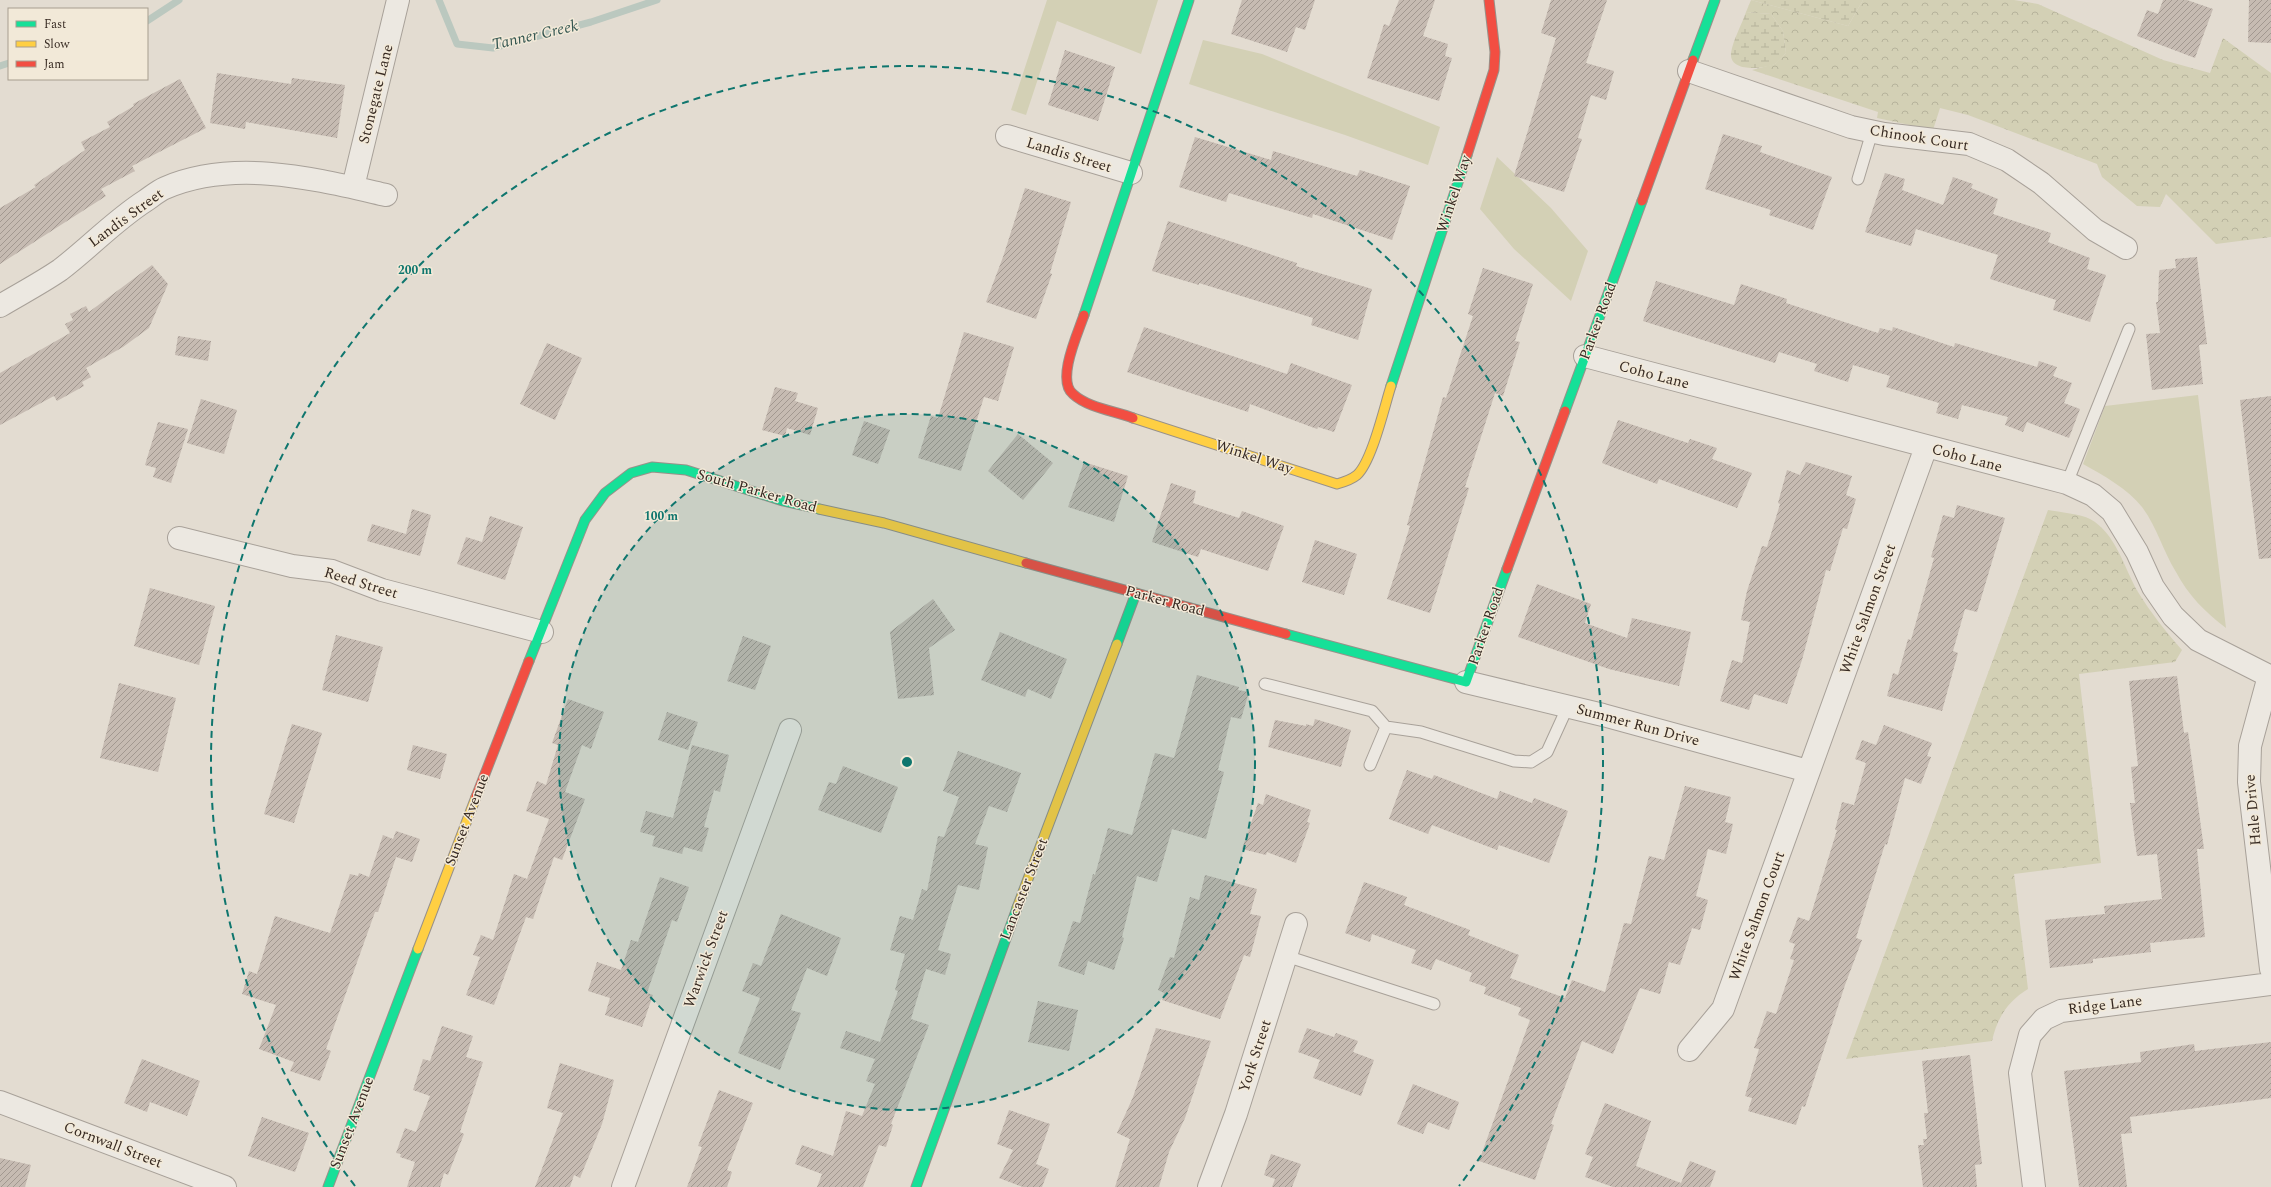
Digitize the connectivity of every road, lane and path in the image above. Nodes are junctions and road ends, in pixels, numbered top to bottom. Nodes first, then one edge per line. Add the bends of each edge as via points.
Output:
1 (398, 0) edge
2 (1189, 0) edge
3 (1489, 0) edge
4 (1715, 0) edge
5 (1689, 71) junction
6 (1872, 132) junction
7 (1007, 136) dead end
8 (1131, 173) junction
9 (1858, 179) dead end
10 (353, 187) junction
11 (386, 195) dead end
12 (2126, 248) dead end
13 (0, 306) edge
14 (2129, 329) dead end
15 (1585, 356) junction
16 (1926, 447) junction
17 (633, 472) joint
18 (2067, 483) junction
19 (882, 522) joint
20 (179, 538) dead end
21 (1136, 593) junction
22 (542, 632) junction
23 (2270, 677) edge
24 (1466, 682) junction
25 (1265, 684) dead end
26 (1568, 706) junction
27 (1386, 727) junction
28 (790, 730) dead end
29 (1370, 765) dead end
30 (1808, 771) junction
31 (1296, 924) dead end
32 (1286, 956) junction
33 (2271, 969) edge
34 (2271, 984) edge
35 (1434, 1004) dead end
36 (1689, 1050) dead end
37 (0, 1102) edge
38 (225, 1187) edge
39 (328, 1187) edge
40 (623, 1187) edge
41 (916, 1187) edge
42 (1209, 1187) edge
43 (2034, 1187) edge

1 - 10 street, Stonegate Lane
2 - 8 street, Winkel Way
3 - 8 street, Winkel Way via 1495,52 1494,70 1369,455 1361,473 1351,481 1337,484 1095,405 1078,399 1068,391 1065,381 1070,357
4 - 5 street, Parker Road
5 - 6 street, Chinook Court
5 - 15 street, Parker Road
6 - 9 lane
6 - 12 street, Chinook Court via 1969,144 2007,160 2041,183 2095,230
7 - 8 street, Landis Street
10 - 11 street, Landis Street
10 - 13 street, Landis Street via 263,174 226,173 196,178 164,188 132,209 59,270
14 - 18 lane
15 - 16 street, Coho Lane
15 - 24 street, Parker Road
16 - 18 street, Coho Lane
16 - 30 street, White Salmon Street
17 - 19 street, South Parker Road via 650,467 674,468 782,500
17 - 22 street, Sunset Avenue via 606,490 585,520
18 - 23 street, Coho Lane via 2093,495 2112,511 2137,552 2153,587 2173,616 2198,640
19 - 21 street, Parker Road
20 - 22 street, Reed Street via 292,566 332,572 382,590
21 - 24 street, Parker Road
21 - 41 street, Lancaster Street
22 - 39 street, Sunset Avenue via 480,785
23 - 33 street, Hale Drive via 2250,746 2249,782
24 - 26 street, Summer Run Drive
25 - 27 lane via 1372,711
26 - 27 lane via 1546,752 1531,762 1507,759 1421,732
26 - 30 street, Summer Run Drive
27 - 29 lane
28 - 40 street, Warwick Street
30 - 36 street, White Salmon Court via 1723,1009
31 - 32 street, York Street
32 - 35 lane
32 - 42 street, York Street via 1236,1114
34 - 43 street, Ridge Lane via 2061,1011 2044,1019 2030,1035 2020,1073
37 - 38 street, Cornwall Street

